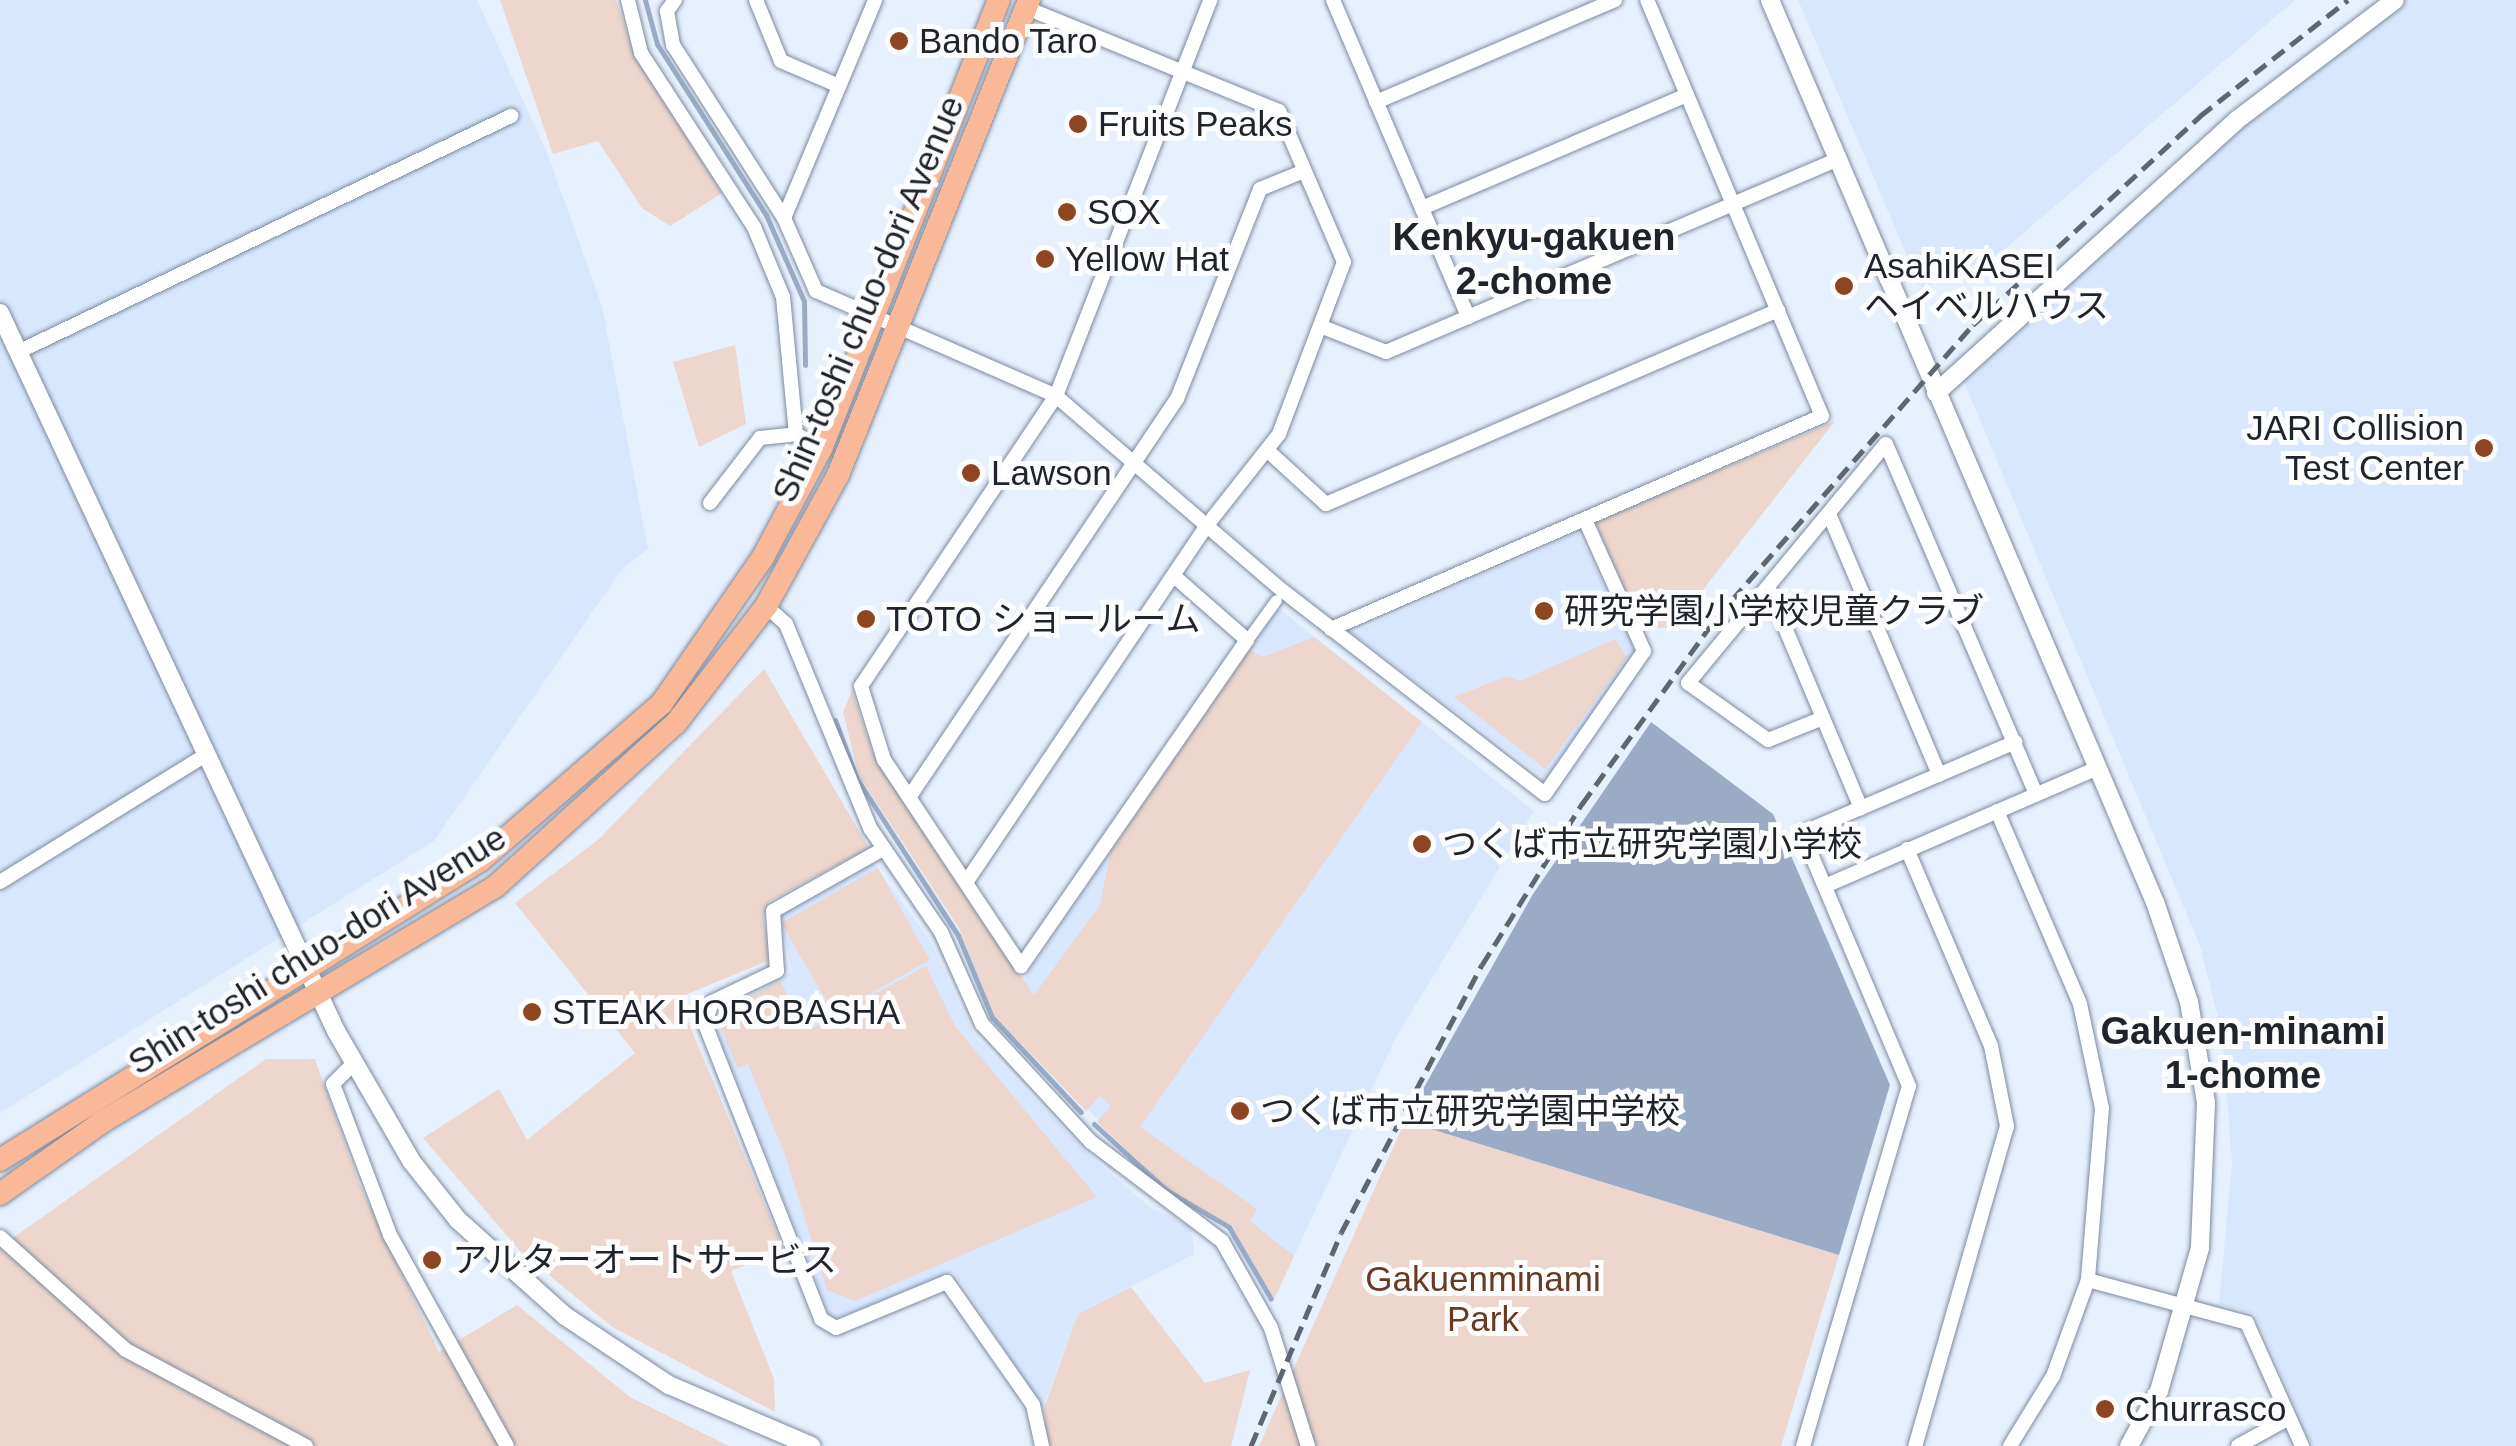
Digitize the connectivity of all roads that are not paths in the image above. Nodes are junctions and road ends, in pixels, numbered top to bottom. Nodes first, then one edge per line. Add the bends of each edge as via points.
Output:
1 (628, 0) edge
2 (675, 0) edge
3 (756, 0) edge
4 (874, 0) edge
5 (999, 0) edge
6 (1210, 0) edge
7 (1333, 0) edge
8 (1615, 0) edge
9 (1647, 0) edge
10 (1770, 0) edge
11 (2395, 0) edge
12 (1028, 4) edge
13 (1182, 74) junction
14 (839, 86) junction
15 (1687, 95) junction
16 (1376, 102) junction
17 (511, 116) dead end
18 (1838, 159) junction
19 (1304, 171) junction
20 (1733, 204) junction
21 (1422, 208) junction
22 (784, 218) junction
23 (1778, 310) junction
24 (0, 314) edge
25 (877, 315) junction
26 (1468, 316) junction
27 (902, 325) junction
28 (1320, 326) junction
29 (18, 352) junction
30 (1936, 393) junction
31 (1056, 396) junction
32 (796, 434) junction
33 (821, 449) junction
34 (1266, 450) junction
35 (1132, 458) junction
36 (710, 503) dead end
37 (1828, 514) junction
38 (1586, 520) junction
39 (1208, 524) junction
40 (1174, 576) junction
41 (1768, 587) junction
42 (1276, 600) dead end
43 (766, 606) junction
44 (1331, 629) junction
45 (1248, 640) junction
46 (1822, 718) junction
47 (2014, 742) junction
48 (206, 754) junction
49 (2098, 768) junction
50 (1939, 774) junction
51 (2036, 794) junction
52 (910, 796) junction
53 (1861, 808) junction
54 (1997, 811) junction
55 (883, 849) junction
56 (1907, 850) junction
57 (968, 881) junction
58 (0, 882) edge
59 (1825, 886) junction
60 (308, 970) junction
61 (320, 997) junction
62 (353, 1064) junction
63 (0, 1160) edge
64 (0, 1194) edge
65 (0, 1237) edge
66 (2088, 1280) junction
67 (2188, 1307) junction
68 (2290, 1418) junction
69 (306, 1446) edge
70 (507, 1446) edge
71 (811, 1446) edge
72 (1042, 1446) edge
73 (1308, 1446) edge
74 (1803, 1446) edge
75 (1915, 1446) edge
76 (2010, 1446) edge
77 (2129, 1446) edge
78 (2238, 1446) edge
79 (2302, 1446) edge

1 - 32 street via 641,52 754,227 783,297
2 - 22 street via 667,11 674,45
3 - 14 street via 781,61
4 - 14 street
5 - 25 main road, Shin-toshi chuo-dori Avenue
6 - 13 street
7 - 16 street
8 - 16 street
9 - 15 street
10 - 18 street
11 - 30 street via 2237,120
12 - 13 street
12 - 27 main road, Shin-toshi chuo-dori Avenue
13 - 19 street via 1279,111
13 - 31 street
14 - 22 street
15 - 20 street
15 - 21 street
16 - 21 street
17 - 29 street
18 - 20 street
18 - 30 street
19 - 28 street via 1344,262
19 - 35 street via 1260,189 1177,400
20 - 23 street
20 - 26 street
21 - 26 street
22 - 25 street via 816,291
23 - 34 street via 1326,504
23 - 38 street via 1822,416
24 - 29 street
25 - 27 street
25 - 33 main road, Shin-toshi chuo-dori Avenue
26 - 28 street via 1386,352
27 - 31 street
27 - 43 main road, Shin-toshi chuo-dori Avenue via 838,475
28 - 34 street
29 - 48 street
30 - 49 street
31 - 35 street
31 - 52 street via 861,686 884,760
32 - 33 street
32 - 36 street via 760,438
33 - 60 main road, Shin-toshi chuo-dori Avenue via 754,572 662,703 542,815
34 - 39 street
35 - 39 street
35 - 52 street via 1104,514
37 - 41 street
37 - 47 street via 1886,444
37 - 50 street
38 - 44 street
38 - 44 street via 1644,652 1546,794
39 - 40 street
39 - 44 street
40 - 45 street
40 - 57 street
41 - 46 street
41 - 46 street via 1688,684 1768,740
42 - 45 street
43 - 55 street via 786,624
43 - 61 main road, Shin-toshi chuo-dori Avenue via 676,723 534,859
45 - 57 street via 1021,966
46 - 53 street
47 - 50 street
47 - 51 street
48 - 58 street
48 - 60 street
49 - 51 street
49 - 67 street via 2189,1002 2204,1086 2208,1188
50 - 53 street
51 - 54 street
52 - 57 street
53 - 59 street via 1802,833
54 - 56 street
54 - 66 street via 2091,1042 2102,1186
55 - 72 street via 773,911 778,972 712,1002 705,1024 821,1319 836,1328 947,1282 1024,1388 1044,1424
55 - 73 street via 942,932 982,1024 1091,1142 1222,1241 1271,1328
56 - 59 street
56 - 75 street via 1991,1046 2007,1126
59 - 74 street via 1908,1086
60 - 61 street
60 - 63 main road, Shin-toshi chuo-dori Avenue
61 - 62 street
61 - 64 main road, Shin-toshi chuo-dori Avenue via 102,1122
62 - 70 street via 333,1084 390,1235
62 - 71 street via 458,1220 550,1303 669,1385
65 - 69 street via 126,1350
66 - 67 street
66 - 76 street via 2053,1376
67 - 68 street via 2247,1324
67 - 77 street
68 - 78 street
68 - 79 street

